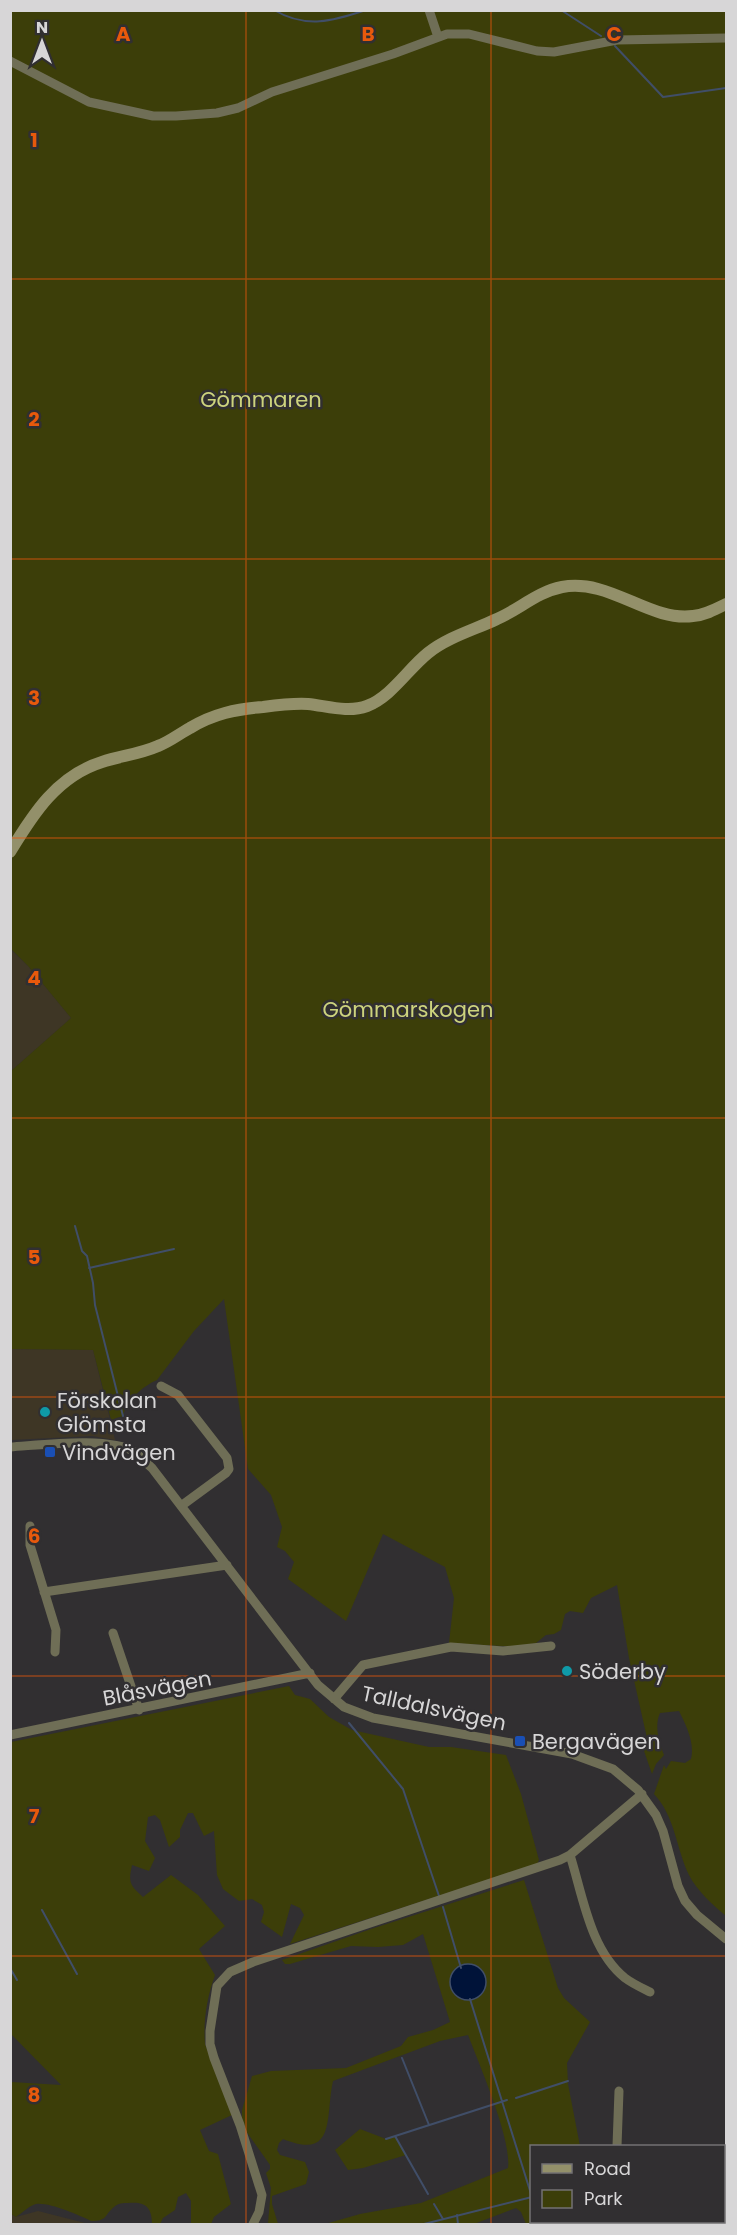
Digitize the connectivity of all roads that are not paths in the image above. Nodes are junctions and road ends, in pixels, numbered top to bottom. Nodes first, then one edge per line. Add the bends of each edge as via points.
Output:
1 (429, 10) edge
2 (438, 37) junction
3 (726, 38) edge
4 (10, 61) edge
5 (726, 604) edge
6 (10, 852) edge
7 (161, 1386) dead end
8 (10, 1447) edge
9 (181, 1506) junction
10 (30, 1526) dead end
11 (227, 1565) junction
12 (44, 1592) junction
13 (113, 1633) dead end
14 (551, 1646) dead end
15 (55, 1652) dead end
16 (310, 1673) junction
17 (334, 1699) junction
18 (139, 1710) junction
19 (10, 1735) edge
20 (642, 1794) junction
21 (570, 1855) junction
22 (726, 1939) edge
23 (650, 1992) dead end
24 (619, 2091) dead end
25 (617, 2145) edge
26 (253, 2224) edge

1 - 2 street
2 - 3 street via 465,33 554,52 616,40
2 - 4 street via 272,92 238,108 206,114 153,116 105,107
5 - 6 street via 703,614 682,616 596,588 556,588 437,647 368,706 295,705 228,711 192,726 160,746 78,771 41,806
7 - 9 street via 178,1395 229,1464 226,1473
8 - 9 street, Talldalsvägen via 103,1443 127,1449 152,1468
9 - 11 street, Talldalsvägen
10 - 12 street via 30,1545
11 - 12 street
11 - 16 street, Talldalsvägen
12 - 15 street via 56,1630
13 - 18 street
14 - 17 street via 503,1651 452,1647 363,1665
16 - 17 street, Talldalsvägen
16 - 18 street, Blåsvägen
17 - 20 street, Talldalsvägen via 373,1718 591,1760 613,1769
18 - 19 street, Blåsvägen
20 - 21 street
20 - 22 street, Talldalsvägen via 660,1823 685,1901
21 - 23 street via 603,1953 625,1978
21 - 26 street via 253,1962 222,1979 214,1995 210,2044 262,2195
24 - 25 street

